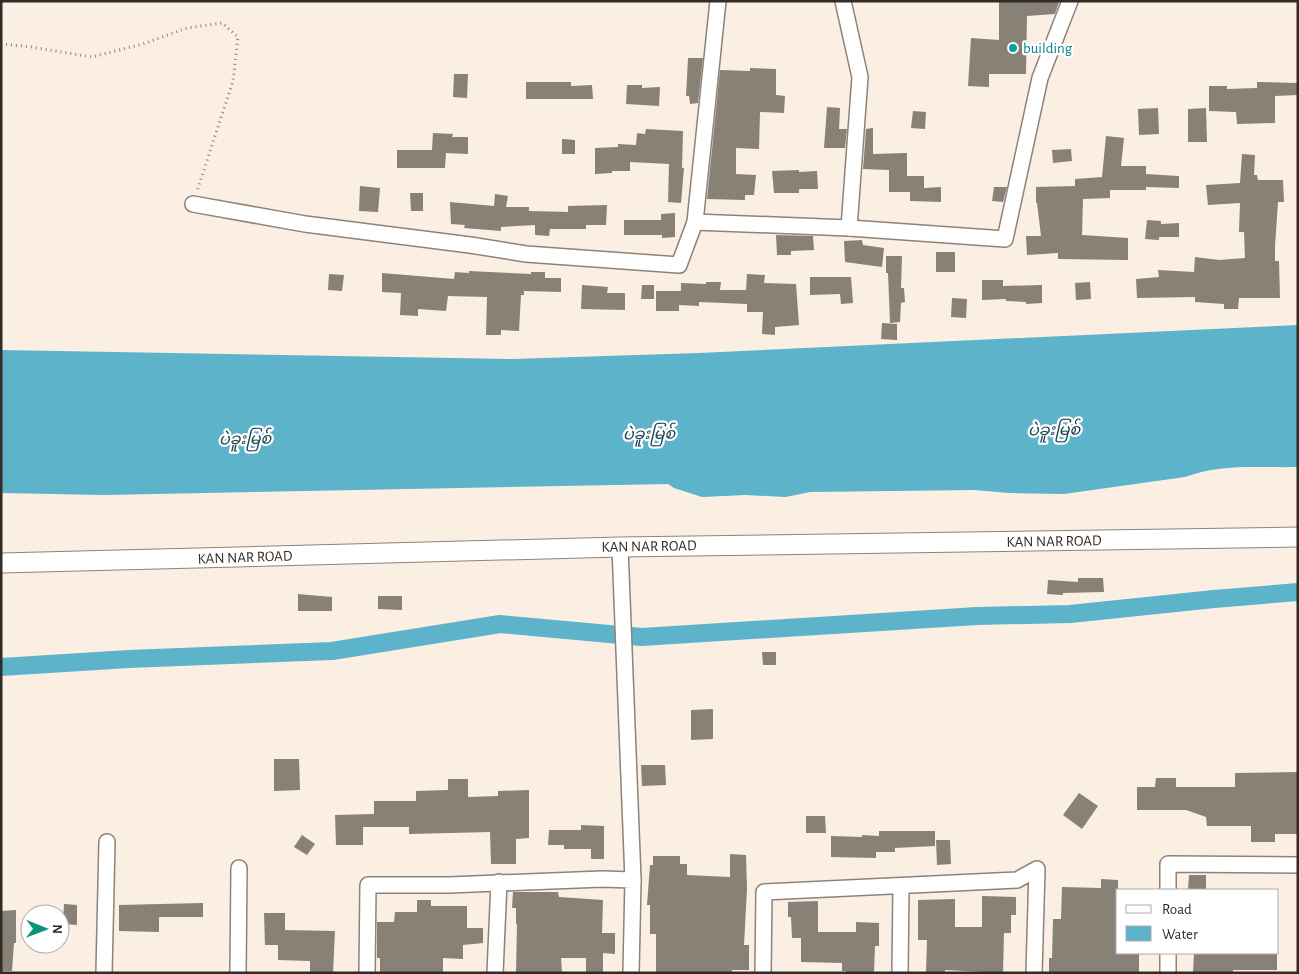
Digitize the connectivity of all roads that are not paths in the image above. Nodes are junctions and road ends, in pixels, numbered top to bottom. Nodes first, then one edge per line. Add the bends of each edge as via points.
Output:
1 (718, 1) edge
2 (843, 1) edge
3 (1070, 1) edge
4 (193, 204) road end
5 (695, 222) junction
6 (849, 228) junction
7 (1298, 537) edge
8 (620, 546) junction
9 (1, 563) edge
10 (107, 842) dead end
11 (1298, 865) edge
12 (239, 868) dead end
13 (633, 880) junction
14 (498, 882) junction
15 (901, 886) junction
16 (1168, 889) edge
17 (1168, 954) edge
18 (104, 973) edge
19 (238, 973) edge
20 (367, 973) edge
21 (495, 973) edge
22 (630, 973) edge
23 (763, 973) edge
24 (900, 973) edge
25 (1034, 973) edge
26 (1168, 973) edge

1 - 5 street
2 - 6 street via 860,77
3 - 6 street via 1040,78 1005,239
4 - 5 street via 305,224 526,254 679,265
5 - 6 street
7 - 8 street, KAN NAR ROAD
8 - 9 street, KAN NAR ROAD
8 - 13 street
10 - 18 street
11 - 16 street via 1168,864
12 - 19 street
13 - 14 street
13 - 22 street
14 - 20 street via 368,885
14 - 21 street
15 - 23 street via 764,892
15 - 24 street
15 - 25 street via 1017,880 1037,870
17 - 26 street

